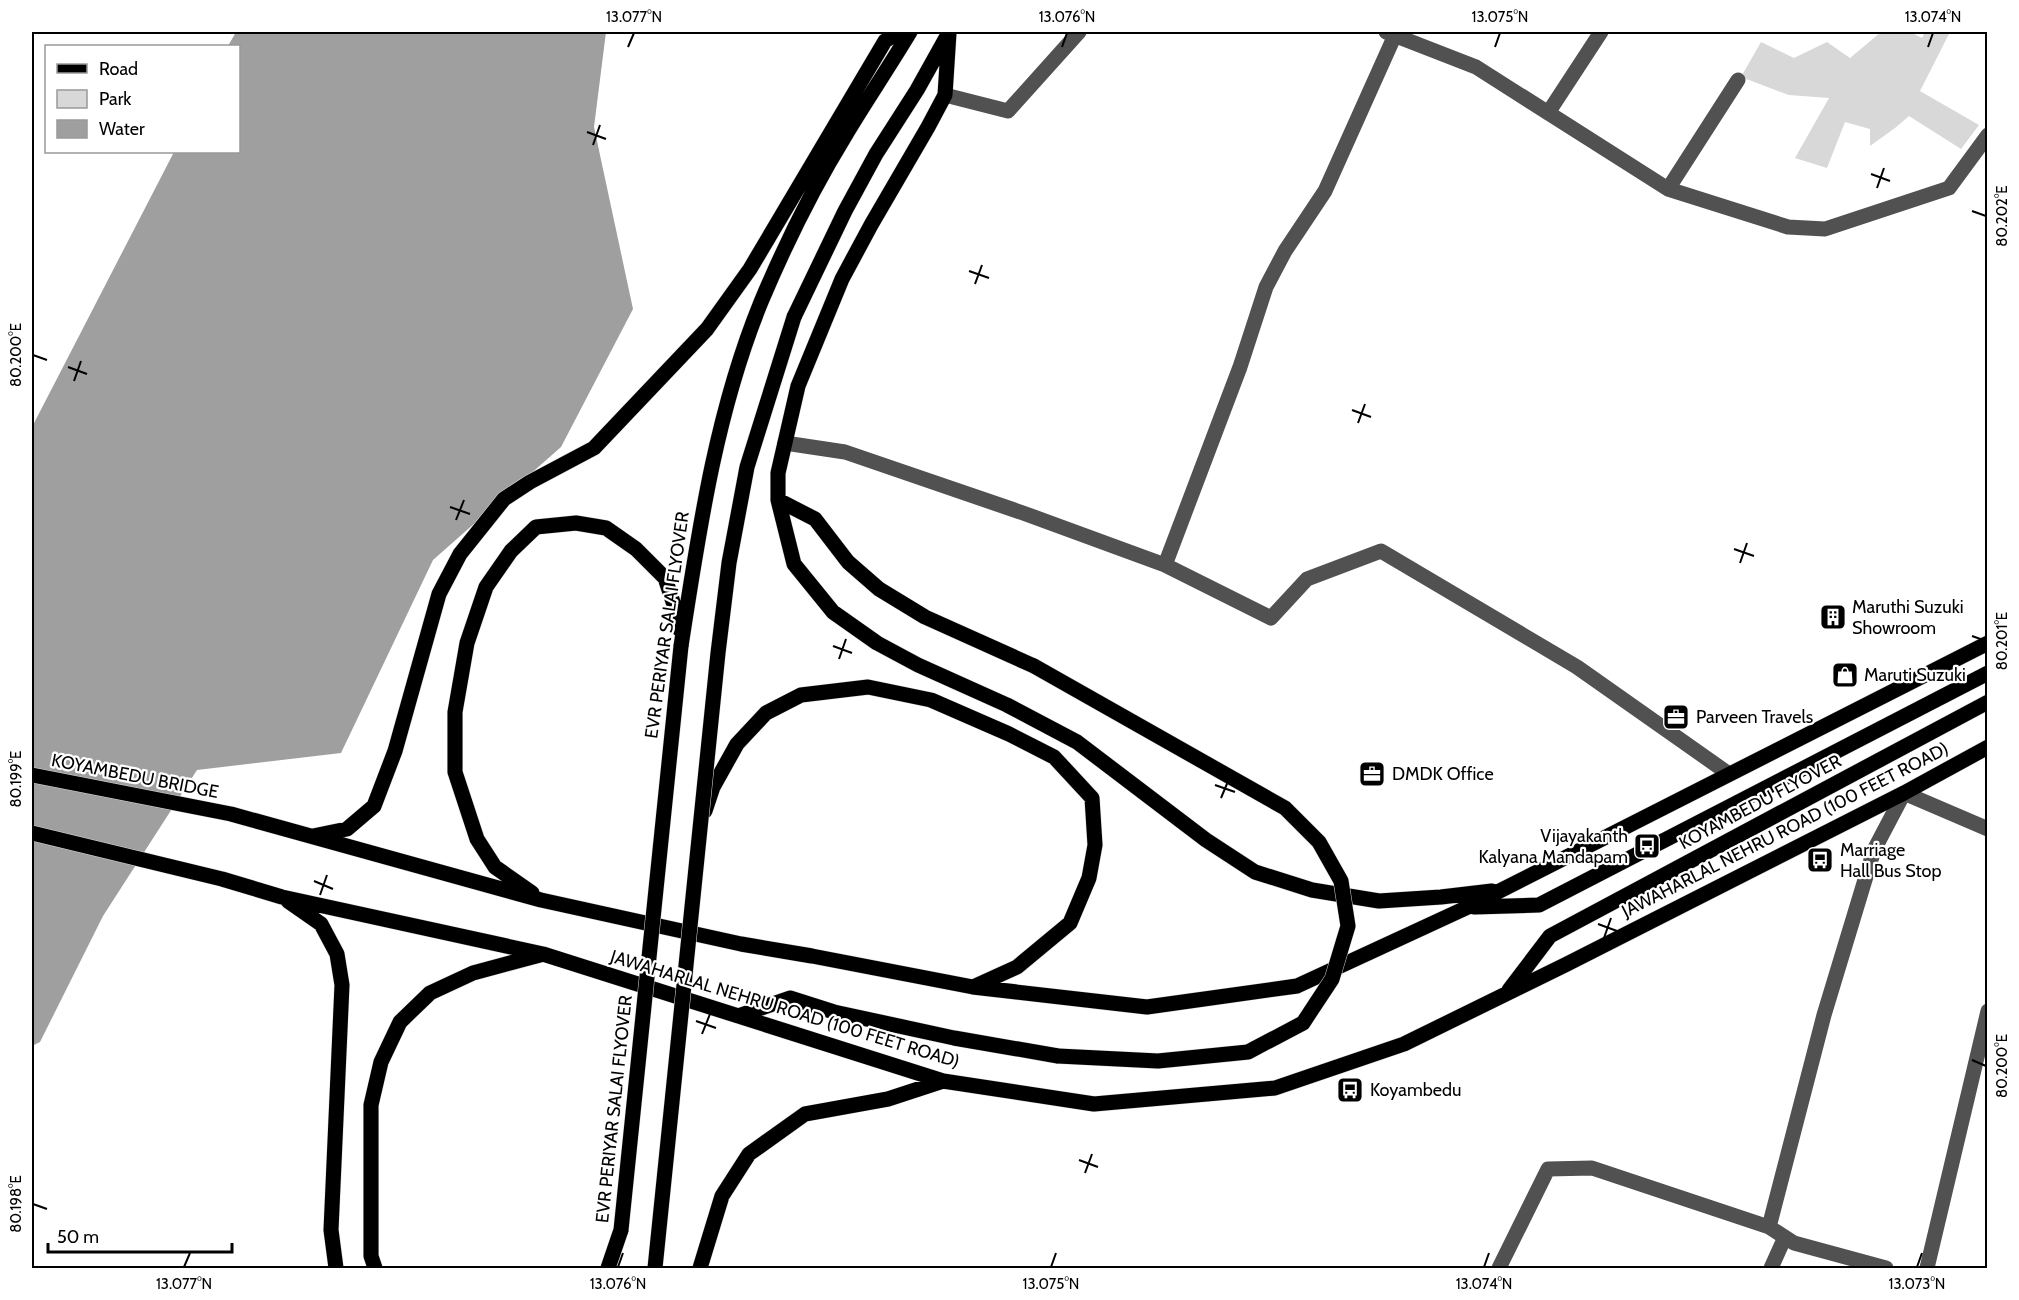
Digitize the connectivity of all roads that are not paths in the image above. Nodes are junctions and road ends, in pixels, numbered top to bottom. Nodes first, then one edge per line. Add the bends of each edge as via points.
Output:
1 (899, 32) edge
2 (910, 32) edge
3 (949, 32) edge
4 (1079, 32) edge
5 (1601, 32) edge
6 (1390, 33) edge
7 (1738, 80) dead end
8 (945, 95) junction
9 (1548, 113) junction
10 (1988, 135) edge
11 (1668, 189) junction
12 (785, 443) junction
13 (778, 500) junction
14 (1165, 565) junction
15 (1988, 643) edge
16 (681, 646) junction
17 (1988, 673) edge
18 (1988, 702) edge
19 (1988, 747) edge
20 (1729, 774) junction
21 (32, 775) edge
22 (1904, 793) junction
23 (700, 826) junction
24 (1988, 829) edge
25 (32, 833) edge
26 (310, 836) junction
27 (1502, 890) junction
28 (282, 897) junction
29 (541, 900) junction
30 (1468, 907) junction
31 (543, 954) junction
32 (973, 987) junction
33 (1507, 992) junction
34 (1988, 1011) edge
35 (738, 1016) junction
36 (943, 1081) junction
37 (1769, 1227) junction
38 (621, 1230) junction
39 (1785, 1237) junction
40 (336, 1269) edge
41 (375, 1269) edge
42 (608, 1269) edge
43 (618, 1269) edge
44 (655, 1269) edge
45 (700, 1269) edge
46 (1499, 1269) edge
47 (1772, 1269) edge
48 (1886, 1269) edge
49 (1927, 1269) edge

1 - 26 main road via 885,41 750,269 707,329 594,447 504,499 460,554 439,594 395,751 374,806 347,829
2 - 16 main road, EVR PERIYAR SALAI FLYOVER via 810,198 761,303 729,394 712,461
3 - 8 main road
3 - 23 main road, bridge via 876,154 794,317 747,467 729,563
4 - 8 street via 1008,111
5 - 9 street
6 - 9 street via 1476,67
6 - 14 street via 1325,191 1266,287
7 - 11 street
8 - 12 main road via 842,279 798,386
9 - 11 street
10 - 11 street via 1949,189 1825,229 1788,227
12 - 13 main road via 778,473
12 - 14 street via 846,452
13 - 27 main road via 794,564 833,612 877,643 918,665 1077,742 1206,840 1255,872 1312,890 1379,901
13 - 35 main road, bridge via 815,519 848,562 879,590 925,617 1034,666 1285,808 1319,842 1341,881 1348,927 1332,979 1303,1023 1248,1052 1158,1061 1058,1056 954,1038 834,1012 789,998
14 - 20 street via 1271,618 1307,579 1381,552 1577,667
15 - 20 main road
16 - 29 main road via 678,617 665,578 636,549 606,528 576,523 536,527 511,551 486,587 467,643 455,712 455,772 477,838 495,867
16 - 38 main road, EVR PERIYAR SALAI FLYOVER, bridge
17 - 30 main road, KOYAMBEDU FLYOVER via 1539,905
18 - 33 main road, KOYAMBEDU FLYOVER via 1550,936
19 - 22 main road, JAWAHARLAL NEHRU ROAD (100 FEET ROAD)
20 - 27 main road
21 - 26 main road, KOYAMBEDU BRIDGE via 231,814
22 - 24 street
22 - 33 main road, JAWAHARLAL NEHRU ROAD (100 FEET ROAD)
22 - 37 street via 1874,850 1824,1015
23 - 32 main road, bridge via 713,787 737,744 765,713 801,695 868,687 931,700 1054,757 1092,798 1095,845 1089,878 1070,923 1017,967
23 - 44 main road, bridge
25 - 28 main road, JAWAHARLAL NEHRU ROAD (100 FEET ROAD)
26 - 29 main road
27 - 30 main road
28 - 31 main road, JAWAHARLAL NEHRU ROAD (100 FEET ROAD)
28 - 40 main road via 321,924 337,954 342,985 331,1230
29 - 32 main road via 741,944
30 - 32 main road via 1297,986 1147,1008
31 - 35 main road, JAWAHARLAL NEHRU ROAD (100 FEET ROAD)
31 - 41 main road via 473,973 430,993 400,1022 381,1062 371,1105 370,1256
33 - 36 main road, JAWAHARLAL NEHRU ROAD (100 FEET ROAD) via 1404,1044 1275,1088 1094,1104
34 - 49 street
35 - 36 main road, JAWAHARLAL NEHRU ROAD (100 FEET ROAD)
36 - 45 main road via 888,1099 805,1114 749,1154 722,1196
37 - 39 street
37 - 46 street via 1592,1168 1548,1169
38 - 42 main road
38 - 43 main road, EVR PERIYAR SALAI FLYOVER
39 - 47 street
39 - 48 street via 1794,1243

